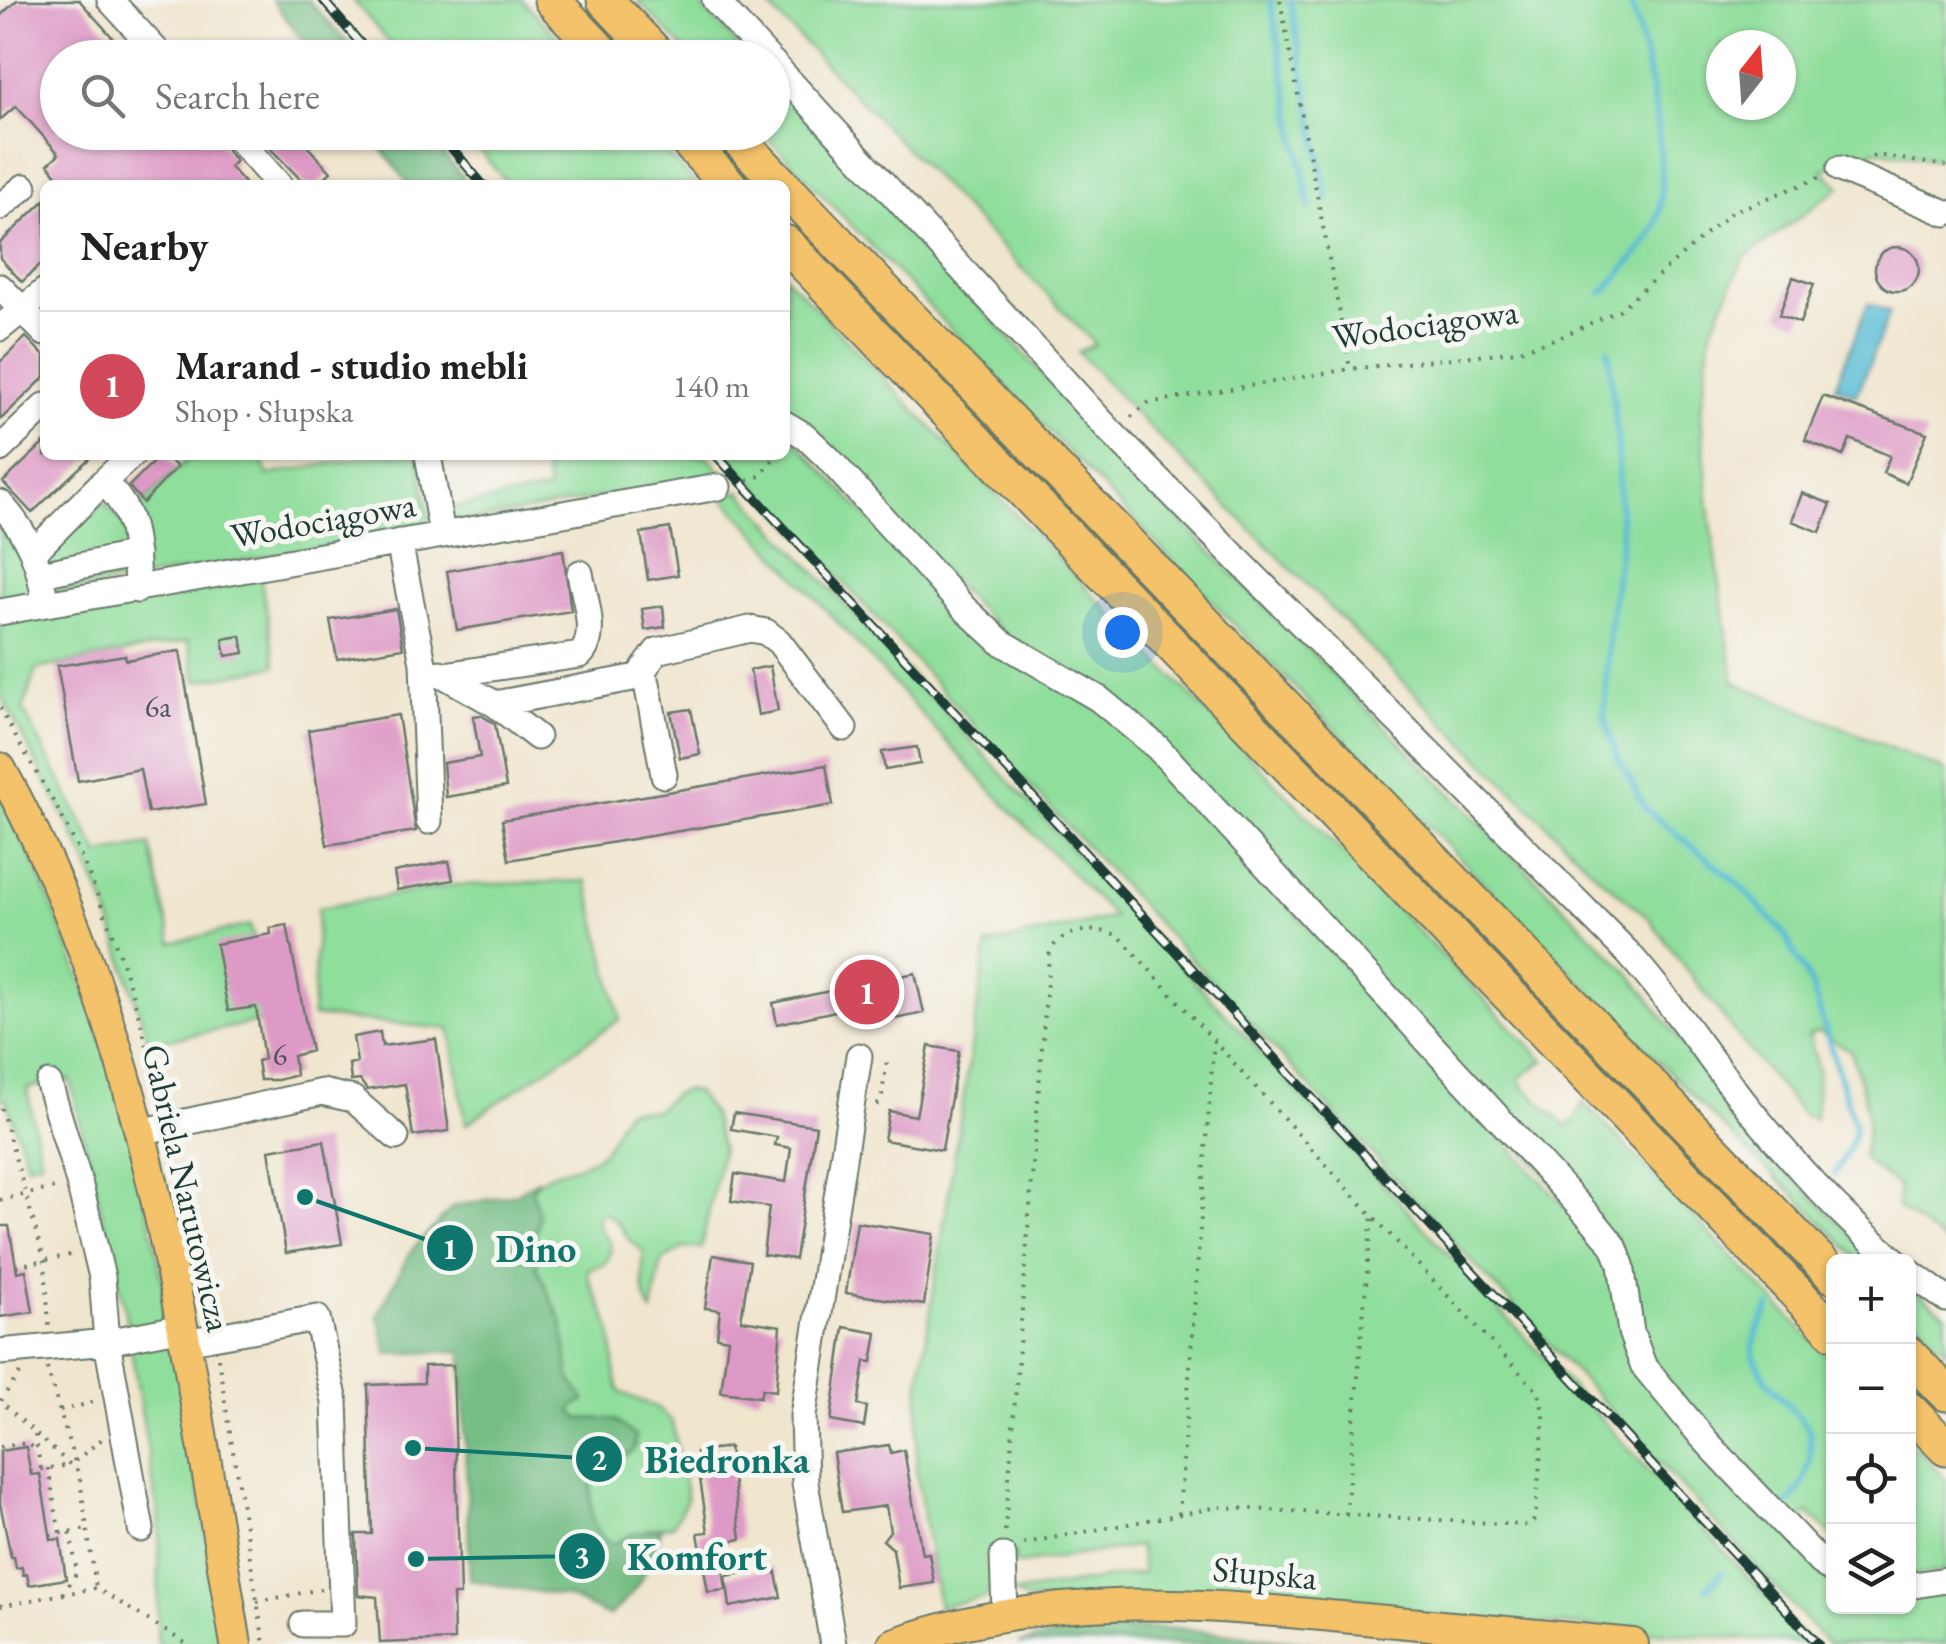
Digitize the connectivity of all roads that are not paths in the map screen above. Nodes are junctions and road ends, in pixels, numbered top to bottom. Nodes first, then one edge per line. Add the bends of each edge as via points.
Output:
1 (110, 0) edge
2 (552, 0) edge
3 (605, 0) edge
4 (715, 0) edge
5 (146, 40) edge
6 (590, 40) edge
7 (643, 40) edge
8 (752, 40) edge
9 (790, 82) edge
10 (248, 150) edge
11 (696, 150) edge
12 (749, 150) edge
13 (1840, 170) road end
14 (274, 180) edge
15 (724, 180) edge
16 (778, 180) edge
17 (24, 187) dead end
18 (790, 192) edge
19 (0, 207) edge
20 (1946, 212) edge
21 (790, 248) edge
22 (0, 286) edge
23 (40, 295) edge
24 (22, 309) junction
25 (40, 327) edge
26 (0, 328) edge
27 (40, 411) edge
28 (790, 427) edge
29 (0, 449) edge
30 (127, 460) edge
31 (429, 460) edge
32 (103, 482) junction
33 (718, 487) road end
34 (0, 503) edge
35 (442, 534) junction
36 (399, 542) junction
37 (136, 554) junction
38 (38, 563) junction
39 (580, 573) dead end
40 (137, 590) junction
41 (46, 604) junction
42 (0, 612) edge
43 (434, 669) junction
44 (638, 677) junction
45 (495, 704) junction
46 (844, 728) dead end
47 (537, 737) dead end
48 (0, 768) edge
49 (664, 774) dead end
50 (429, 821) dead end
51 (858, 1056) dead end
52 (49, 1084) dead end
53 (140, 1132) junction
54 (396, 1137) dead end
55 (1889, 1254) edge
56 (1826, 1268) edge
57 (1916, 1277) edge
58 (1946, 1299) edge
59 (1826, 1324) edge
60 (184, 1335) junction
61 (107, 1342) junction
62 (0, 1352) edge
63 (1916, 1362) edge
64 (1946, 1393) edge
65 (1916, 1417) edge
66 (1946, 1448) edge
67 (141, 1529) dead end
68 (1003, 1556) dead end
69 (1826, 1566) edge
70 (1946, 1580) edge
71 (1916, 1585) edge
72 (1005, 1614) junction
73 (303, 1624) dead end
74 (236, 1644) edge
75 (833, 1644) edge
76 (893, 1644) edge
77 (1633, 1644) edge

1 - 5 street
2 - 6 highway
3 - 7 highway
4 - 8 street
9 - 55 street via 1111,432 1626,952 1760,1123
10 - 14 street
11 - 15 highway
12 - 16 highway
13 - 20 street
17 - 19 street
18 - 56 highway
21 - 59 highway
22 - 24 street
23 - 24 street
24 - 25 street
24 - 26 street
27 - 29 street
28 - 69 street via 828,458 1001,642 1099,700 1157,748 1596,1224 1621,1265 1631,1332 1652,1377
30 - 32 street
31 - 35 street
32 - 37 street via 121,497
32 - 38 street
33 - 35 street, Wodociągowa
34 - 38 street
35 - 36 street, Wodociągowa
36 - 40 street, Wodociągowa
36 - 43 street
37 - 38 street
37 - 40 street
38 - 41 street
39 - 43 street via 590,632 580,655
40 - 41 street, Wodociągowa
41 - 42 street, Wodociągowa
43 - 45 street
43 - 50 street
44 - 45 street
44 - 46 street via 656,652 750,629 766,632
44 - 49 street via 646,683
45 - 47 street
48 - 53 main road, Gabriela Narutowicza via 92,974
51 - 75 street via 804,1416 806,1483
52 - 61 street via 96,1249
53 - 54 street via 322,1092 353,1099
53 - 60 main road, Gabriela Narutowicza
57 - 58 street
60 - 61 street
60 - 73 street via 317,1318 335,1402 344,1624
60 - 74 main road, Gabriela Narutowicza
61 - 62 street
61 - 67 street
63 - 64 highway
65 - 66 highway
68 - 72 street
70 - 71 street
72 - 76 main road, Słupska
72 - 77 main road, Słupska via 1133,1602 1194,1604

